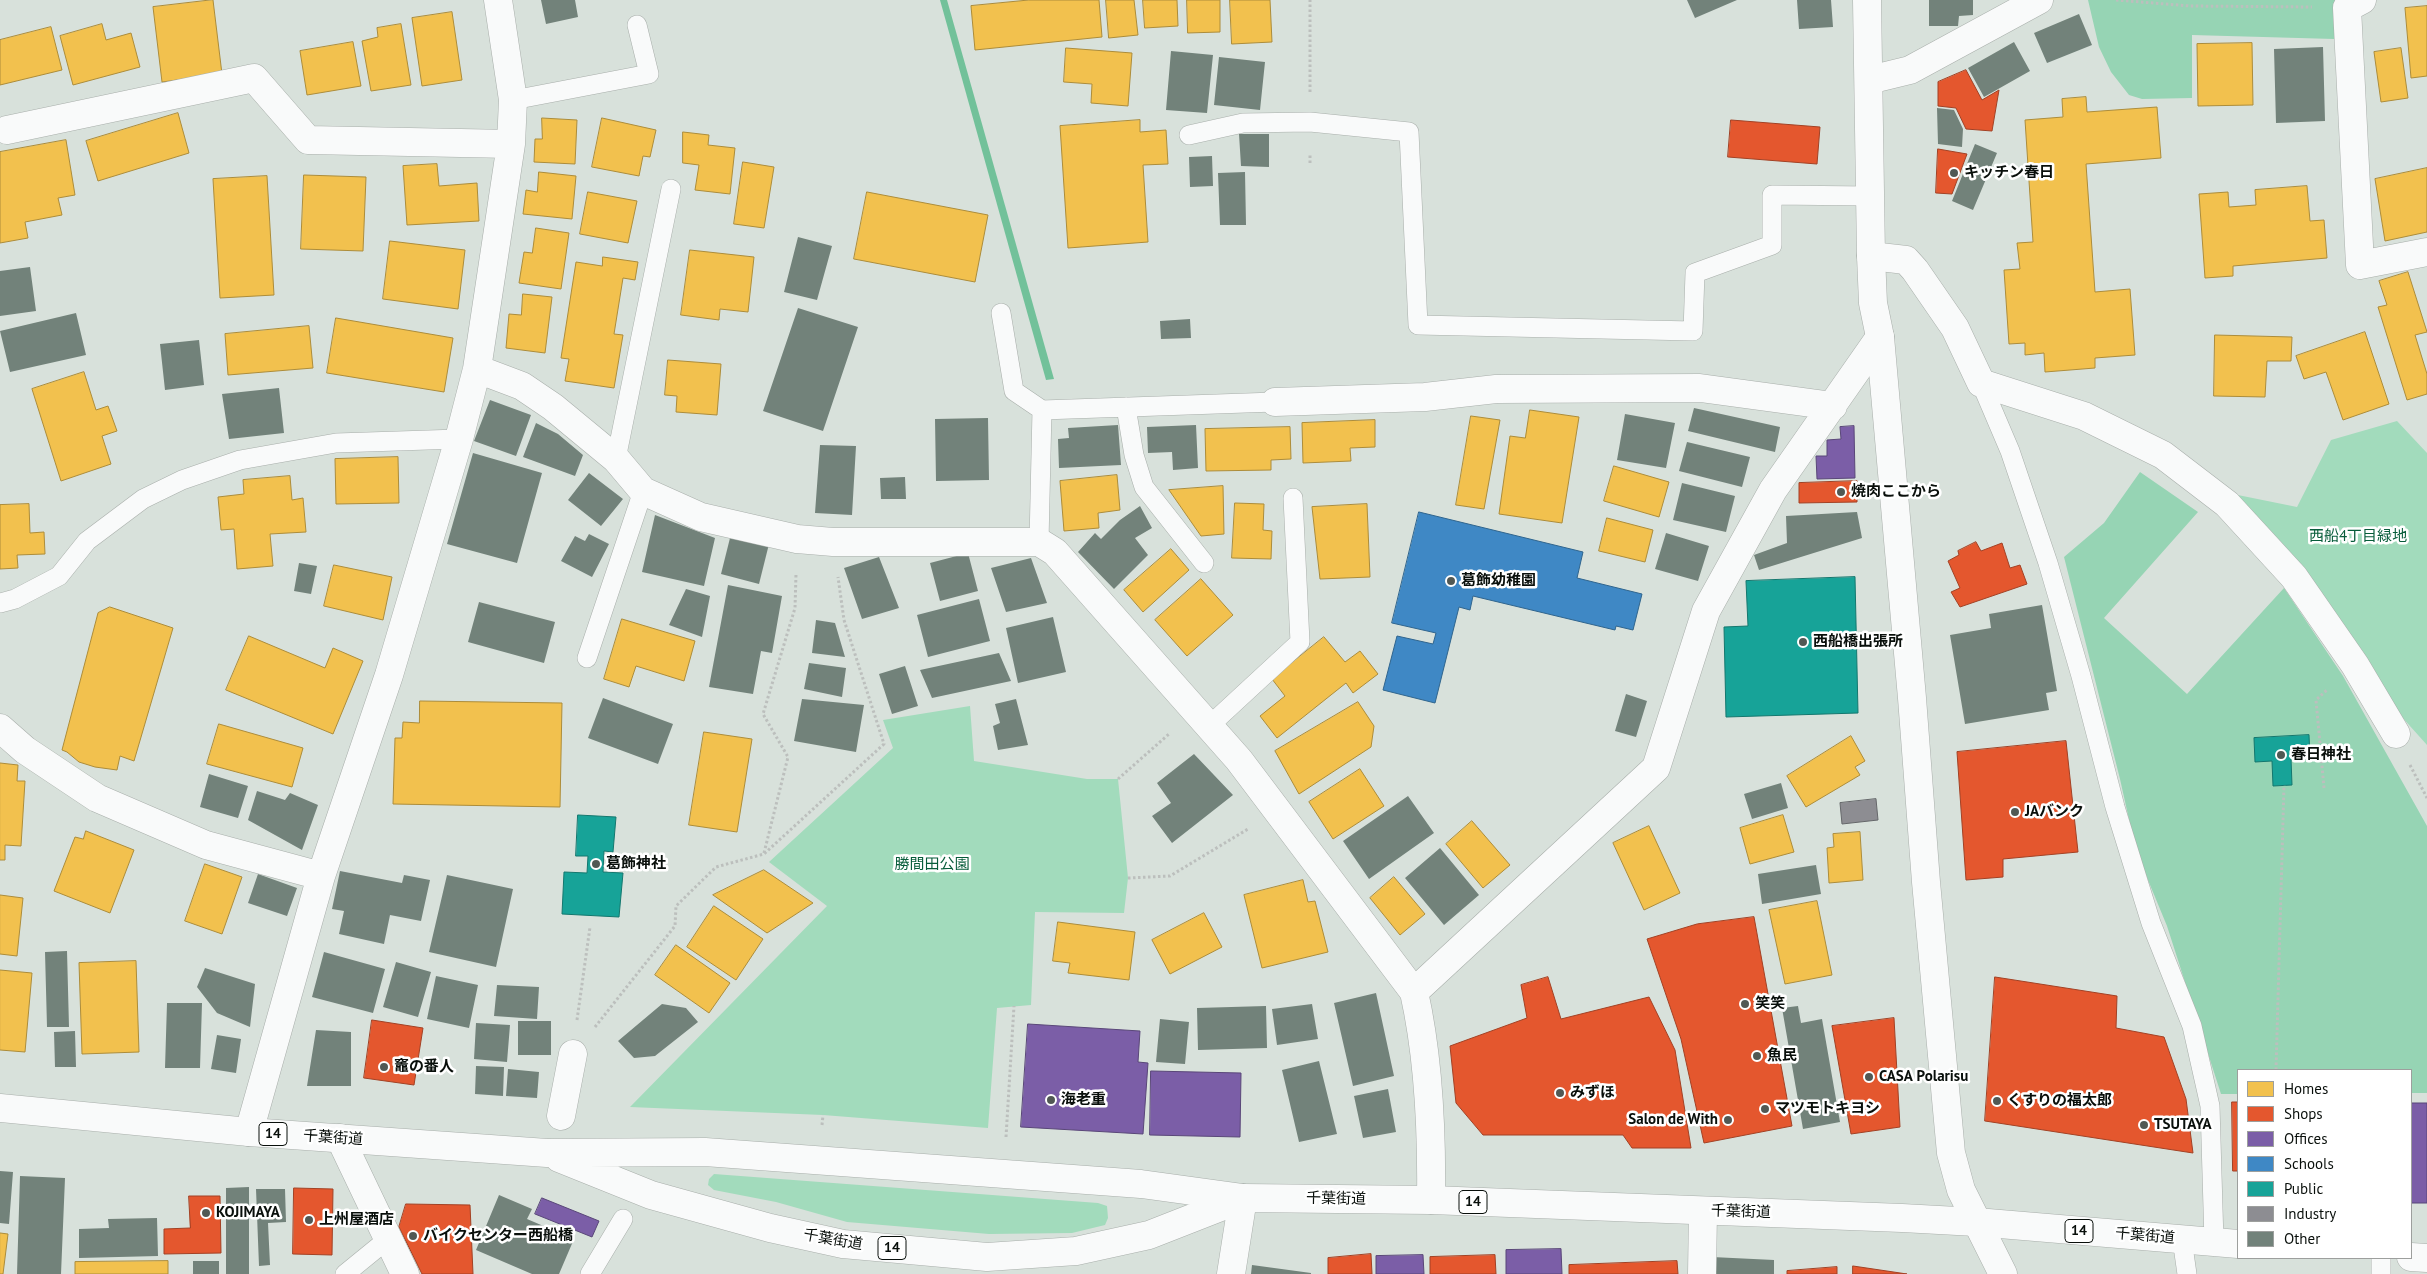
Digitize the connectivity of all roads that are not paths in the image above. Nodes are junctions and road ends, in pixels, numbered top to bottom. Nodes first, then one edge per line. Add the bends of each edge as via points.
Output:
1 (498, 0) edge
2 (1866, 0) edge
3 (2039, 0) edge
4 (2355, 4) edge
5 (637, 25) dead end
6 (1868, 80) junction
7 (513, 100) junction
8 (8, 130) dead end
9 (1188, 135) dead end
10 (511, 144) junction
11 (671, 189) dead end
12 (1870, 196) junction
13 (2427, 252) edge
14 (1870, 256) junction
15 (1001, 313) dead end
16 (1880, 337) junction
17 (476, 369) junction
18 (1981, 383) junction
19 (1275, 402) joint
20 (1833, 406) junction
21 (1126, 407) junction
22 (1042, 410) junction
23 (459, 439) junction
24 (616, 459) junction
25 (643, 491) junction
26 (1293, 498) dead end
27 (1039, 542) junction
28 (1204, 563) dead end
29 (0, 603) edge
30 (587, 658) dead end
31 (1202, 719) junction
32 (0, 728) edge
33 (2396, 734) dead end
34 (321, 876) junction
35 (1414, 992) junction
36 (573, 1054) road end
37 (0, 1108) edge
38 (561, 1116) dead end
39 (249, 1132) junction
40 (340, 1138) junction
41 (547, 1153) junction
42 (1243, 1198) junction
43 (1432, 1200) junction
44 (1703, 1211) junction
45 (623, 1219) dead end
46 (1976, 1222) junction
47 (388, 1239) junction
48 (2182, 1239) junction
49 (2226, 1243) edge
50 (2412, 1257) edge
51 (2427, 1258) edge
52 (2381, 1259) edge
53 (345, 1274) edge
54 (405, 1274) edge
55 (590, 1274) edge
56 (1231, 1274) edge
57 (1702, 1274) edge
58 (2004, 1274) edge
59 (2187, 1274) edge
60 (2381, 1274) edge

1 - 7 main road
2 - 6 main road
3 - 6 main road via 1910,70
4 - 13 main road via 2360,265
5 - 7 lane via 649,74
6 - 12 main road
7 - 10 main road
8 - 10 main road via 254,78 308,140
9 - 12 lane via 1243,124 1310,122 1409,132 1418,325 1693,331 1695,273 1772,245 1772,195
10 - 17 main road
11 - 24 lane
12 - 14 main road
14 - 16 main road via 1873,303
14 - 18 main road via 1906,260 1915,270 1955,328
15 - 22 lane via 1014,390
16 - 20 main road
16 - 46 main road via 1951,1153 1961,1190
17 - 23 main road
17 - 24 main road via 522,386
18 - 33 main road via 2084,416 2162,455 2234,511 2294,577 2355,665
18 - 49 lane via 2010,451 2048,563 2082,676 2115,807 2151,923 2192,1026 2210,1106
19 - 20 main road via 1425,397 1496,390 1700,388
19 - 21 lane
20 - 35 main road via 1773,490 1706,611 1656,768
21 - 22 lane
21 - 28 lane via 1134,455 1144,487
22 - 27 lane
23 - 29 lane via 336,443 240,460 182,480 143,499 87,542 59,576 15,599
23 - 34 main road via 389,675
24 - 25 main road
25 - 27 main road via 701,517 797,538 833,542
25 - 30 lane
26 - 31 lane via 1300,642
27 - 31 main road via 1055,552
31 - 35 main road via 1278,810
32 - 34 main road via 24,750 97,798 206,845
34 - 39 main road
35 - 43 main road via 1423,1032
36 - 38 main road
37 - 39 main road, 千葉街道 / 14
39 - 40 main road, 千葉街道 / 14
40 - 41 main road, 千葉街道 / 14
40 - 47 main road
41 - 42 main road, 千葉街道 / 14 via 715,1153 1141,1184
41 - 42 main road, 千葉街道 / 14 via 650,1195 770,1228 843,1244 987,1257 1076,1250 1149,1235
42 - 43 main road, 千葉街道 / 14
42 - 56 main road
43 - 44 main road, 千葉街道 / 14
44 - 46 main road, 千葉街道 / 14
44 - 57 main road
45 - 55 lane
46 - 48 main road, 千葉街道 / 14
46 - 58 main road
47 - 53 lane
47 - 54 main road
48 - 49 main road, 千葉街道 / 14
48 - 59 lane
50 - 51 main road
52 - 60 lane

